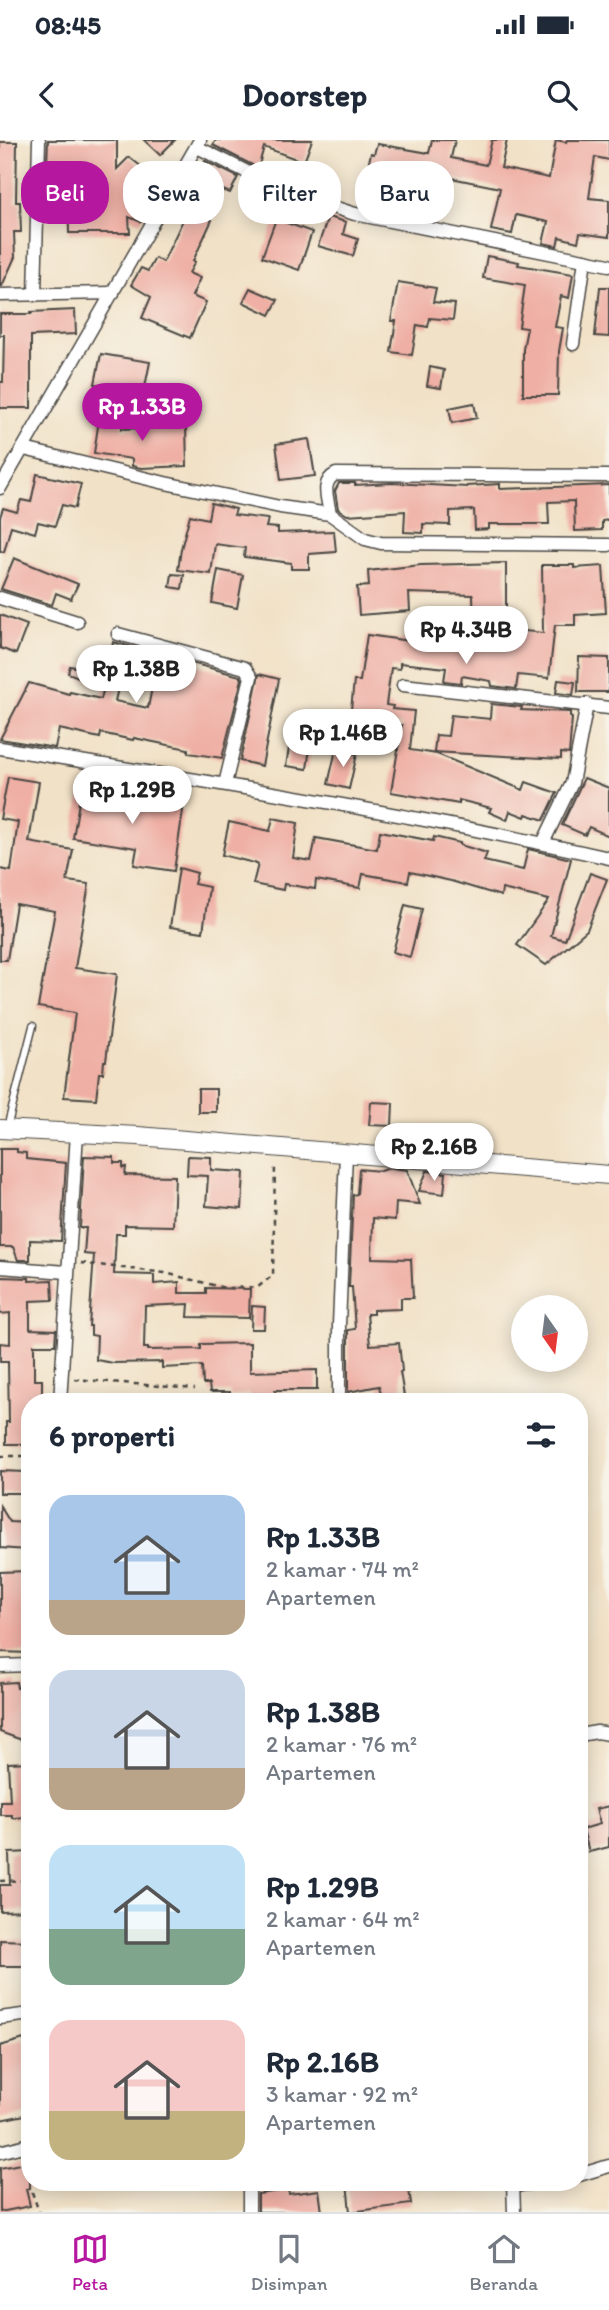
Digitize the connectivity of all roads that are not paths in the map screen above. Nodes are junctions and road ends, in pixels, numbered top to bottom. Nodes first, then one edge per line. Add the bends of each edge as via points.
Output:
1 (38, 140) edge
2 (198, 143) edge
3 (585, 260) junction
4 (609, 265) edge
5 (113, 293) junction
6 (0, 295) edge
7 (35, 295) junction
8 (573, 344) dead end
9 (24, 449) junction
10 (609, 476) edge
11 (0, 488) edge
12 (330, 514) junction
13 (609, 545) edge
14 (0, 598) edge
15 (77, 622) dead end
16 (118, 635) dead end
17 (403, 685) dead end
18 (587, 704) junction
19 (609, 708) edge
20 (0, 748) edge
21 (225, 784) junction
22 (543, 843) junction
23 (609, 858) edge
24 (33, 1026) dead end
25 (3, 1130) edge
26 (76, 1133) junction
27 (346, 1154) junction
28 (609, 1175) edge
29 (67, 1266) junction
30 (0, 1267) edge
31 (60, 1393) edge
32 (339, 1393) edge
33 (21, 1665) edge
34 (0, 1666) edge
35 (588, 1734) edge
36 (609, 1734) edge
37 (21, 2015) edge
38 (0, 2018) edge
39 (21, 2146) edge
40 (0, 2152) edge
41 (609, 2166) edge
42 (588, 2172) edge
43 (249, 2191) edge
44 (514, 2191) edge
45 (249, 2212) edge
46 (514, 2212) edge

1 - 7 street
2 - 3 street via 289,192 355,214
2 - 5 street
3 - 4 street
3 - 8 street
5 - 7 street
5 - 9 street
6 - 7 street
9 - 11 street
9 - 12 street via 165,483
10 - 12 street via 336,474 326,483
12 - 13 street via 365,539 381,543
14 - 15 street
16 - 21 street via 249,672
17 - 18 street
18 - 19 street
18 - 22 street via 572,783
20 - 21 street
21 - 22 street
22 - 23 street
24 - 25 lane
25 - 26 street
26 - 27 street
26 - 29 street
27 - 28 street
27 - 32 street
29 - 30 street
29 - 31 street
33 - 34 street
35 - 36 street
37 - 38 street
39 - 40 street
41 - 42 street
43 - 45 street
44 - 46 street

